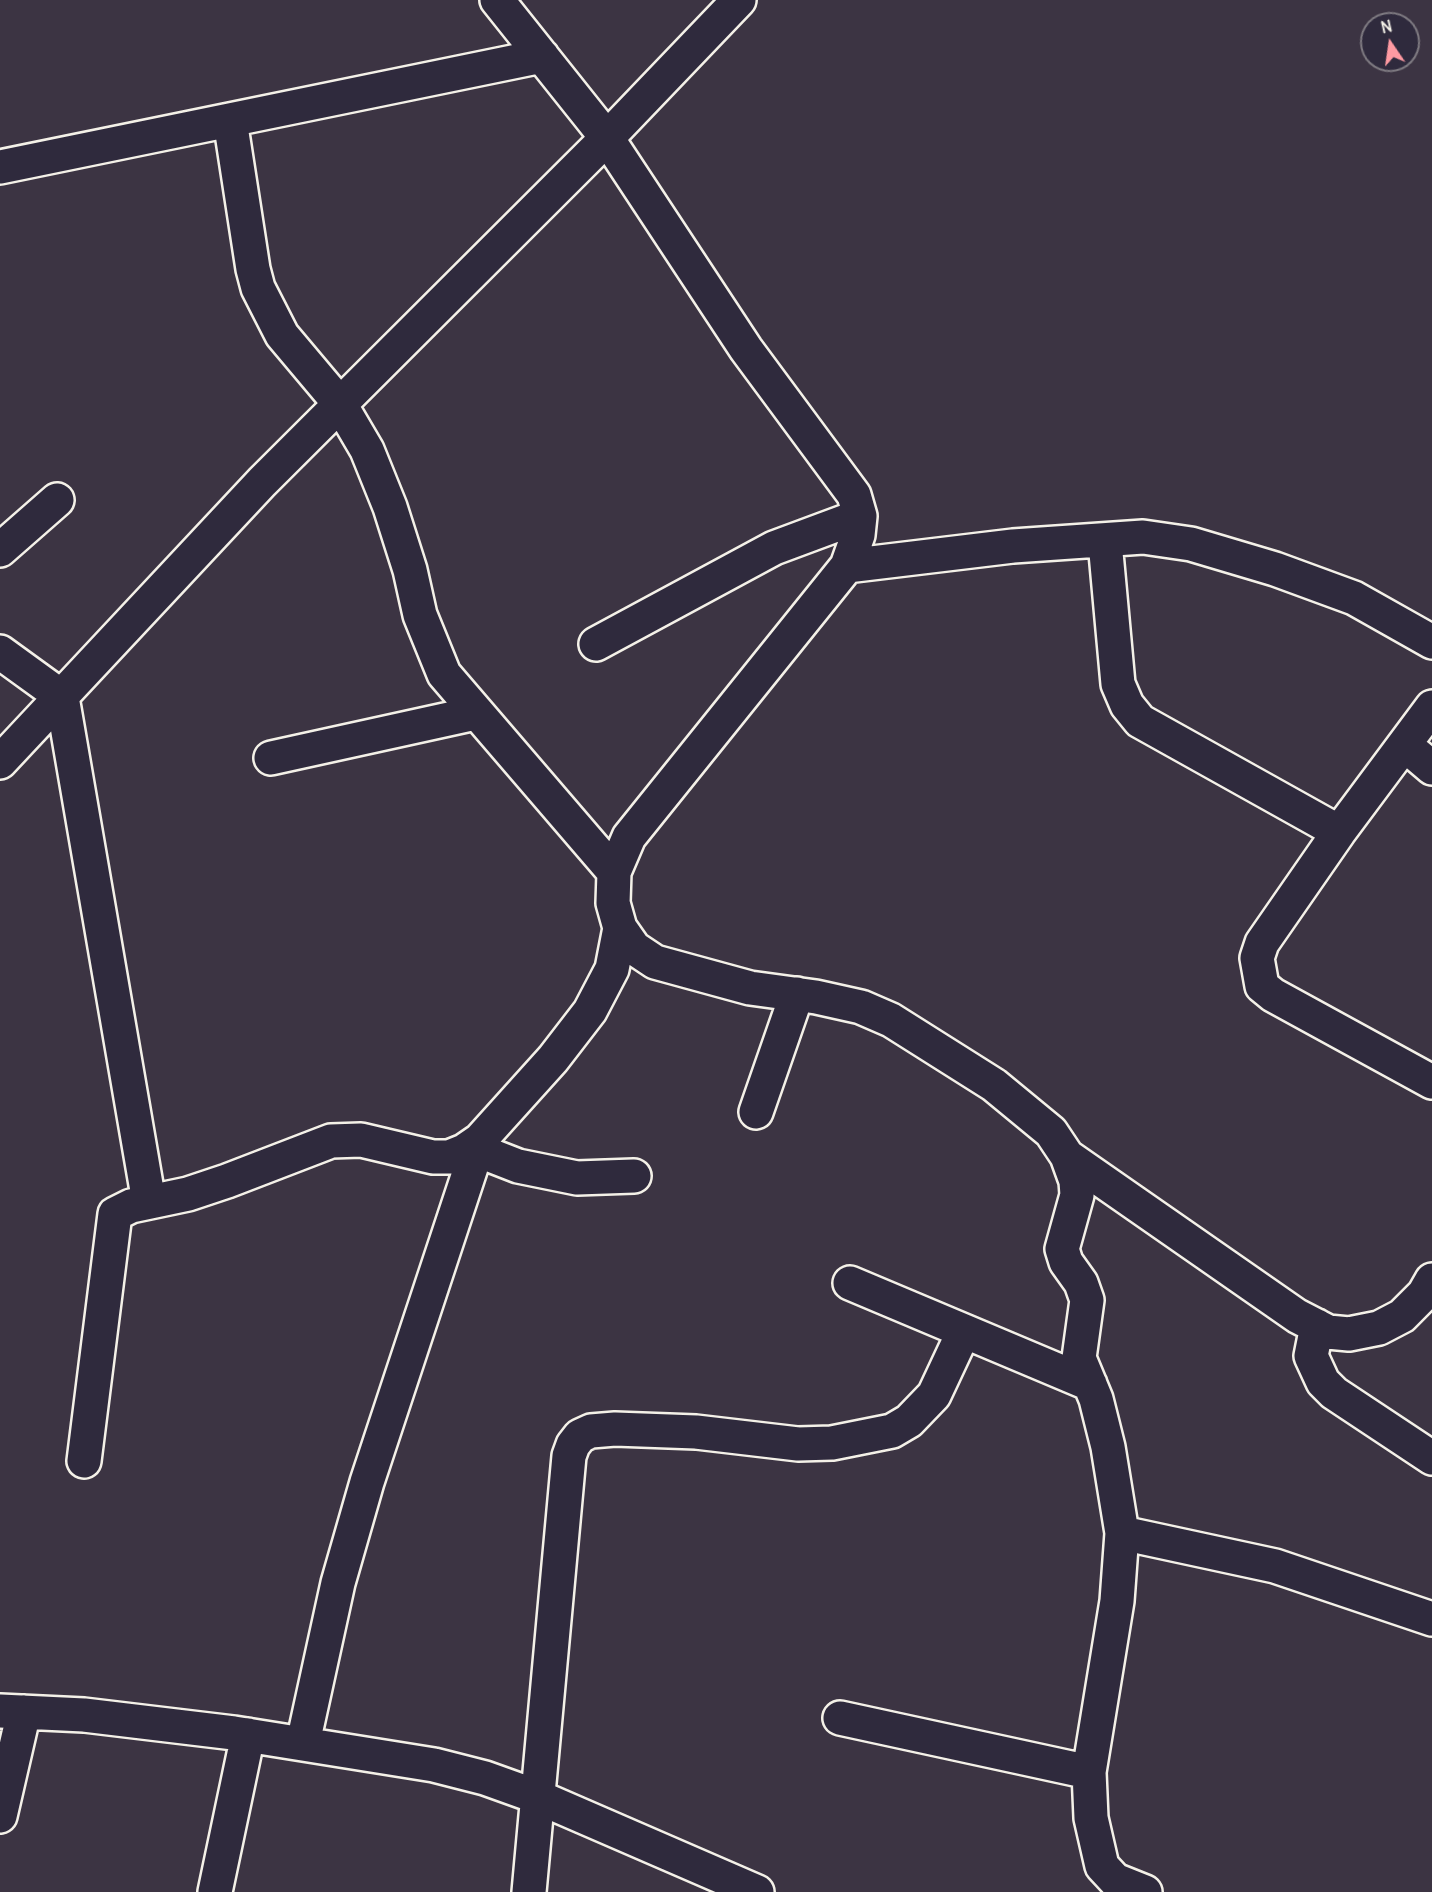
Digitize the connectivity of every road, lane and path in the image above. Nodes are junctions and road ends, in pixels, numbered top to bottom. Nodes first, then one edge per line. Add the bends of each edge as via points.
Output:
1 (497, 0) edge
2 (739, 0) edge
3 (542, 56) junction
4 (230, 120) junction
5 (607, 138) junction
6 (0, 167) edge
7 (340, 404) junction
8 (57, 500) dead end
9 (860, 516) junction
10 (1105, 542) junction
11 (0, 550) edge
12 (847, 566) junction
13 (1432, 642) edge
14 (596, 644) dead end
15 (0, 652) edge
16 (62, 697) junction
17 (1432, 707) edge
18 (476, 713) junction
19 (1405, 745) junction
20 (271, 758) dead end
21 (0, 762) edge
22 (1432, 768) edge
23 (1339, 832) junction
24 (614, 872) junction
25 (621, 928) junction
26 (797, 994) junction
27 (1432, 1082) edge
28 (756, 1112) dead end
29 (479, 1145) junction
30 (1066, 1156) junction
31 (634, 1176) dead end
32 (149, 1202) junction
33 (1432, 1280) edge
34 (850, 1283) dead end
35 (1317, 1326) junction
36 (964, 1331) junction
37 (1090, 1384) junction
38 (1432, 1458) edge
39 (84, 1461) dead end
40 (1122, 1533) junction
41 (1432, 1619) edge
42 (12, 1712) edge
43 (840, 1718) dead end
44 (248, 1735) junction
45 (303, 1743) junction
46 (1089, 1772) junction
47 (538, 1797) junction
48 (0, 1816) edge
49 (1136, 1891) edge
50 (215, 1892) edge
51 (529, 1892) edge
52 (757, 1892) edge

1 - 3 street
2 - 5 street
3 - 4 street
3 - 5 street
4 - 6 street
4 - 7 street via 258,288 282,335
5 - 7 street
5 - 9 street via 746,349 854,495
7 - 16 street
7 - 18 street via 367,450 390,507 431,647 444,674
8 - 11 street
9 - 12 street
9 - 14 street via 774,548
10 - 12 street via 1014,546
10 - 13 street via 1143,537 1191,544 1275,568 1354,598
10 - 23 street via 1118,684 1127,705 1140,721
12 - 24 street via 663,792 629,837
15 - 16 street
16 - 21 street
16 - 32 street
17 - 19 street
18 - 20 street
18 - 24 street
19 - 22 street
19 - 23 street
23 - 27 street via 1262,943 1257,958 1262,986
24 - 25 street via 613,903
25 - 26 street via 634,948 655,962 750,988
25 - 29 street via 612,969 590,1011
26 - 28 street
26 - 30 street via 861,1007 891,1020 994,1085 1051,1132
29 - 31 street via 518,1166 577,1178
29 - 32 street via 449,1157 432,1157 361,1140 331,1141 227,1181
29 - 45 street via 367,1482 338,1583
30 - 35 street
30 - 37 street via 1077,1195 1062,1249 1087,1300 1079,1358
32 - 39 street via 122,1208 112,1220
33 - 35 street via 1402,1316 1379,1328 1349,1334 1328,1332
34 - 36 street
35 - 38 street via 1311,1356 1323,1382
36 - 37 street
36 - 47 street via 934,1395 900,1426 876,1436 798,1444 684,1431 609,1429 580,1436 569,1456
37 - 40 street via 1108,1447
40 - 41 street via 1275,1566
40 - 46 street via 1117,1600
42 - 44 street via 84,1715
42 - 48 street
43 - 46 street
44 - 45 street
44 - 50 street
45 - 47 street via 434,1766 485,1778
46 - 49 street via 1091,1818 1102,1866 1115,1880
47 - 51 street
47 - 52 street

